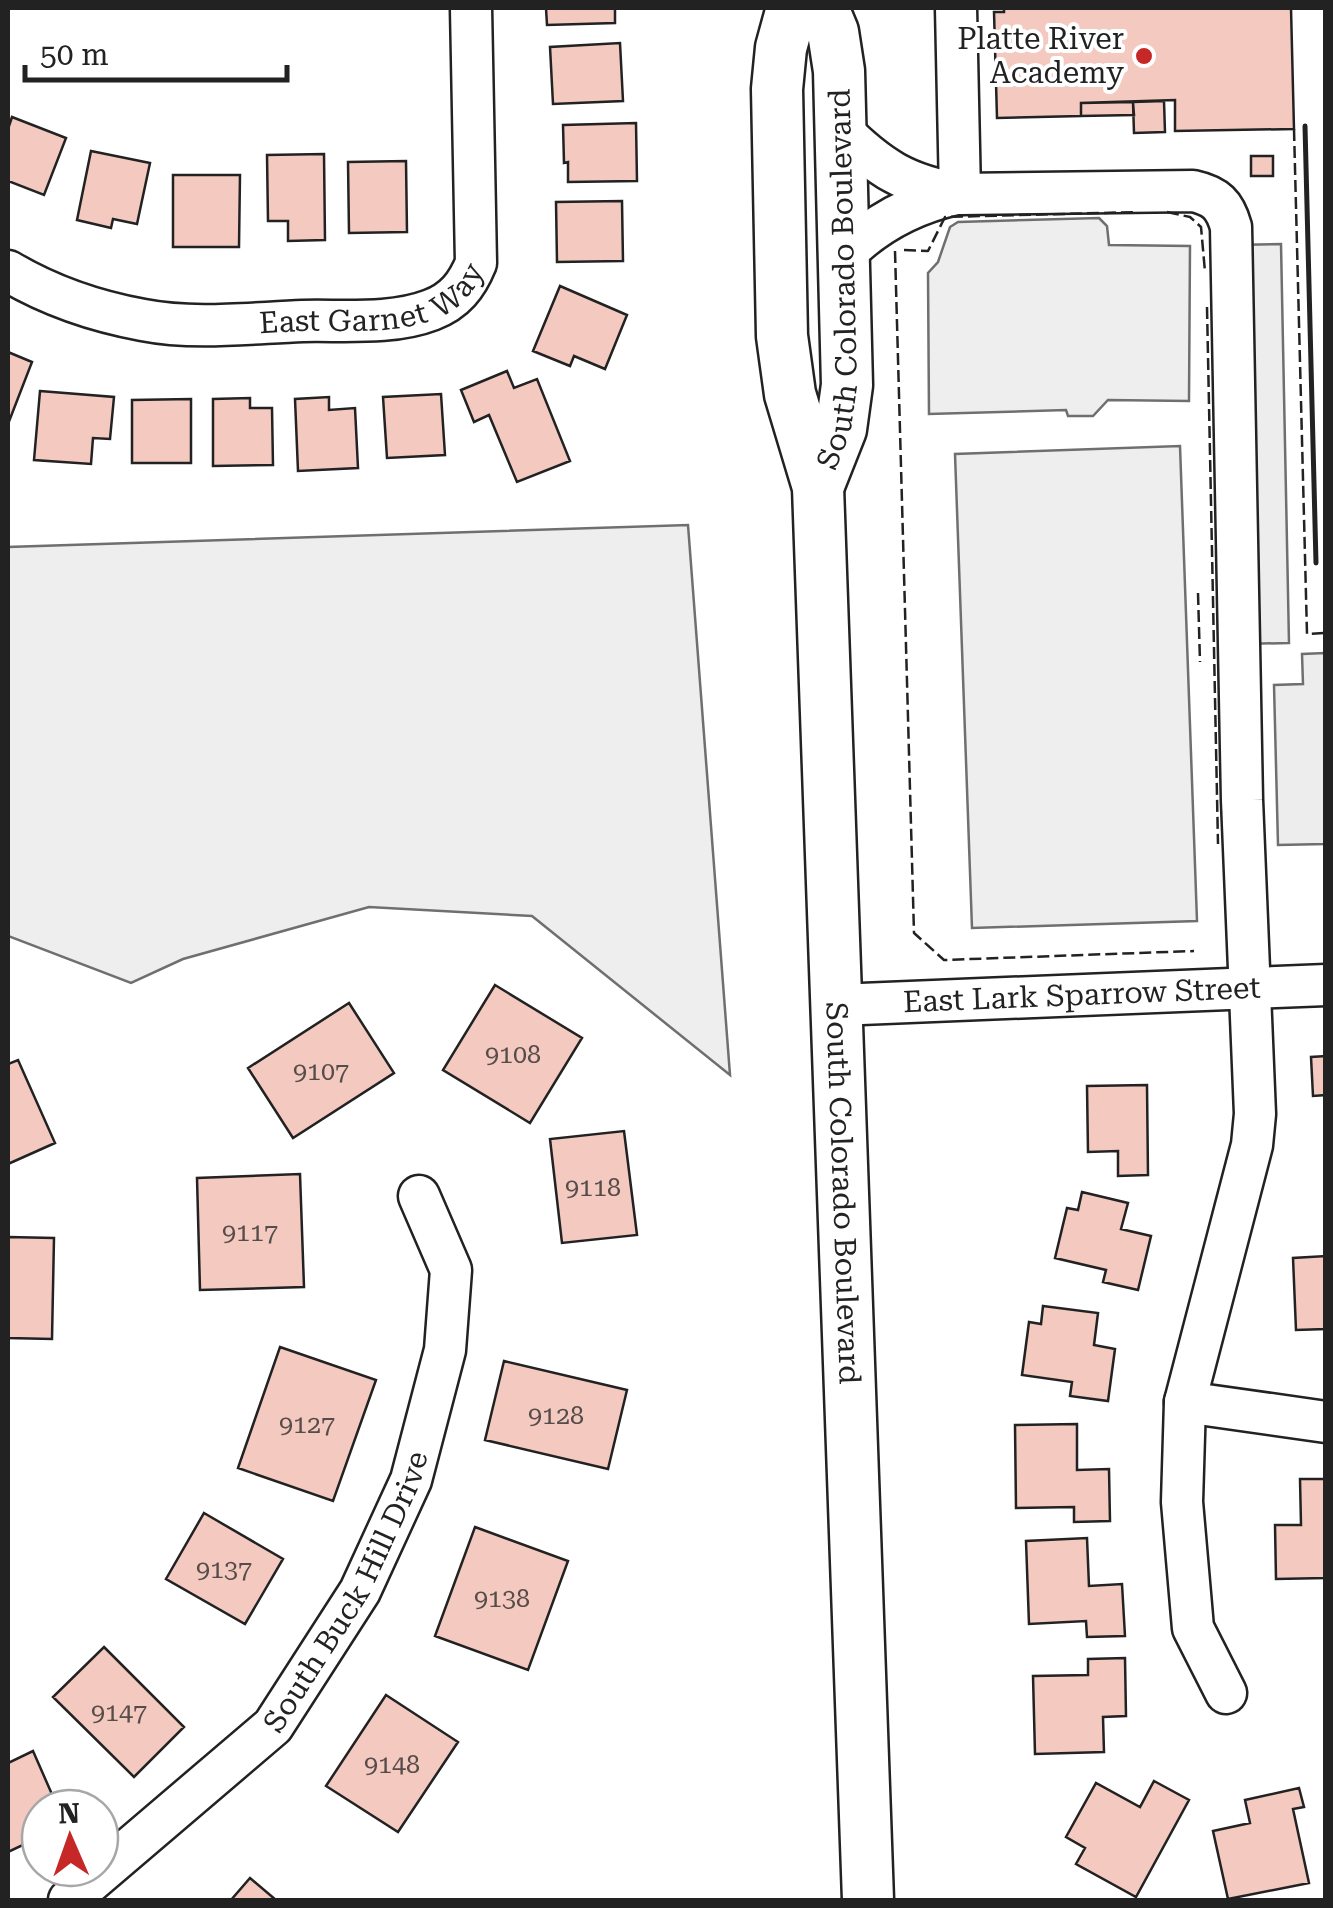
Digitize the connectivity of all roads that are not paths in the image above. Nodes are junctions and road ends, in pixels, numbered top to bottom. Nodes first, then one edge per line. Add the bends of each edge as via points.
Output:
1 (471, 8) edge
2 (792, 8) edge
3 (823, 8) edge
4 (956, 8) edge
5 (841, 130) junction
6 (960, 194) junction
7 (845, 254) junction
8 (8, 271) edge
9 (818, 487) junction
10 (1326, 986) edge
11 (1250, 988) junction
12 (837, 1005) junction
13 (419, 1196) dead end
14 (1184, 1402) junction
15 (1326, 1422) edge
16 (1226, 1693) dead end
17 (74, 1899) edge
18 (868, 1900) edge

1 - 8 street, East Garnet Way via 476,263 465,289 433,310 398,319 146,321 90,308
2 - 9 main road, South Colorado Boulevard via 778,75 780,310 790,394
3 - 5 main road, South Colorado Boulevard via 837,52
4 - 6 street
5 - 6 street via 899,177
5 - 7 main road, South Colorado Boulevard
6 - 7 street via 888,220
6 - 11 street via 1193,191 1214,197 1227,214
7 - 9 main road, South Colorado Boulevard via 845,408
9 - 12 main road, South Colorado Boulevard
10 - 11 street, East Lark Sparrow Street
11 - 12 street, East Lark Sparrow Street
11 - 14 street via 1252,1145
12 - 18 main road, South Colorado Boulevard
13 - 17 street, South Buck Hill Drive via 451,1270 445,1350 411,1480 360,1591 273,1726
14 - 15 street
14 - 16 street via 1182,1502 1193,1628

